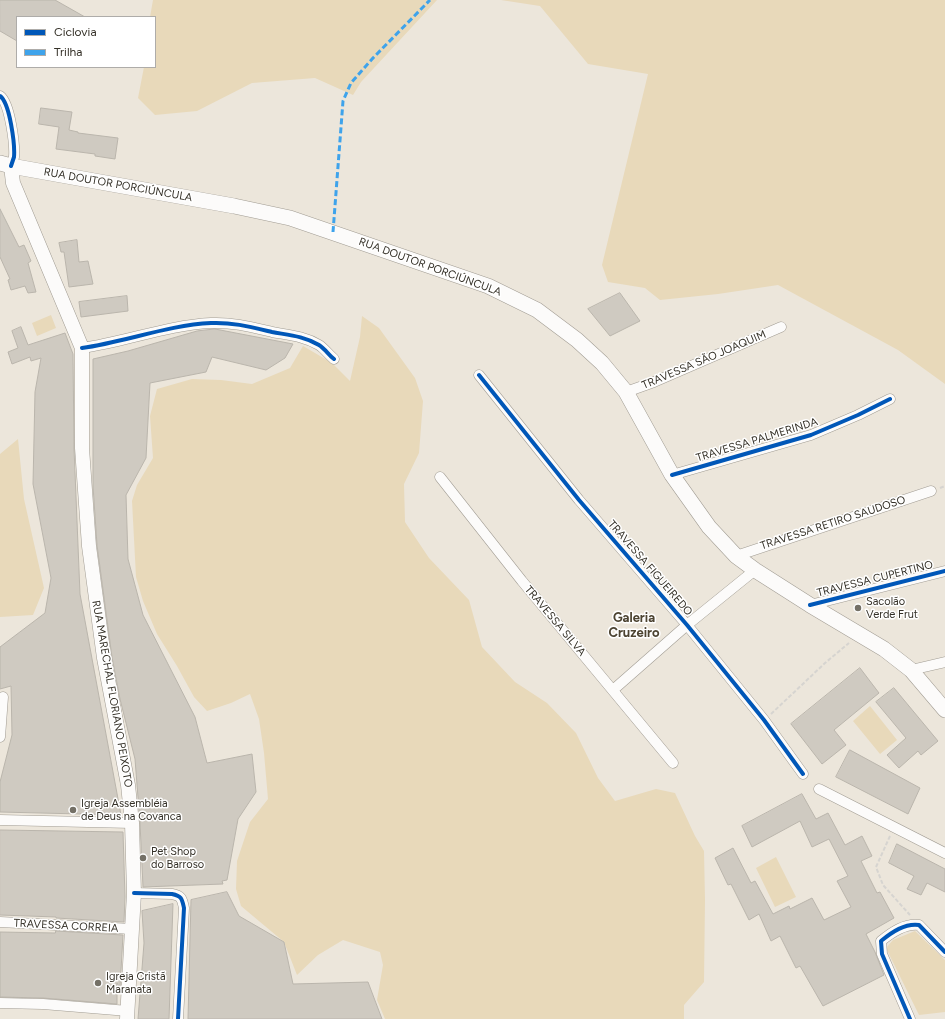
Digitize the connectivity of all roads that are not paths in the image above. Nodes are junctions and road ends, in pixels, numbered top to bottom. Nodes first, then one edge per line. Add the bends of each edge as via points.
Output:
1 (0, 96) edge
2 (6, 165) edge
3 (781, 327) dead end
4 (82, 348) junction
5 (334, 359) dead end
6 (479, 375) dead end
7 (626, 392) junction
8 (890, 399) dead end
9 (672, 475) junction
10 (440, 477) dead end
11 (931, 491) dead end
12 (736, 556) junction
13 (755, 570) junction
14 (945, 571) edge
15 (810, 605) junction
16 (687, 625) junction
17 (945, 662) edge
18 (911, 670) junction
19 (612, 690) junction
20 (3, 696) dead end
21 (945, 710) edge
22 (0, 737) edge
23 (673, 763) dead end
24 (803, 774) dead end
25 (819, 789) dead end
26 (0, 820) edge
27 (132, 823) junction
28 (945, 853) edge
29 (134, 893) junction
30 (0, 922) edge
31 (132, 929) junction
32 (945, 952) edge
33 (0, 1003) edge
34 (127, 1015) edge
35 (178, 1019) edge
36 (910, 1019) edge

1 - 2 street via 8,110 14,145 14,157
2 - 4 main road, RUA MARECHAL FLORIANO PEIXOTO
2 - 7 main road, RUA DOUTOR PORCIÚNCULA via 290,218 488,286 536,310 571,336 602,363
3 - 7 street, TRAVESSA SÃO JOAQUIM
4 - 5 street via 189,325 230,323 307,339 320,346
4 - 27 main road, RUA MARECHAL FLORIANO PEIXOTO via 82,448 89,546 104,658 128,785
6 - 16 street, TRAVESSA FIGUEIREDO via 579,500
7 - 9 main road, RUA DOUTOR PORCIÚNCULA
8 - 9 street, TRAVESSA PALMERINDA via 811,435
9 - 12 main road, RUA DOUTOR PORCIÚNCULA via 709,527
10 - 19 street, TRAVESSA SILVA
11 - 12 street, TRAVESSA RETIRO SAUDOSO
12 - 13 main road, RUA DOUTOR PORCIÚNCULA
13 - 15 main road, RUA DOUTOR PORCIÚNCULA
13 - 16 street
14 - 15 street, TRAVESSA CUPERTINO
15 - 18 main road, RUA DOUTOR PORCIÚNCULA via 884,649
16 - 19 street
16 - 24 street, TRAVESSA FIGUEIREDO via 764,720
17 - 18 street
18 - 21 main road, RUA DOUTOR PORCIÚNCULA
19 - 23 street, TRAVESSA SILVA
20 - 22 street
25 - 28 street
26 - 27 street
27 - 29 main road, RUA MARECHAL FLORIANO PEIXOTO
29 - 31 main road, RUA MARECHAL FLORIANO PEIXOTO
29 - 35 street via 172,894 178,895 182,900 184,908
30 - 31 street, TRAVESSA CORREIA
31 - 34 main road, RUA MARECHAL FLORIANO PEIXOTO
32 - 36 street via 919,925 909,925 892,932 882,941 882,954
33 - 34 street via 43,1004

